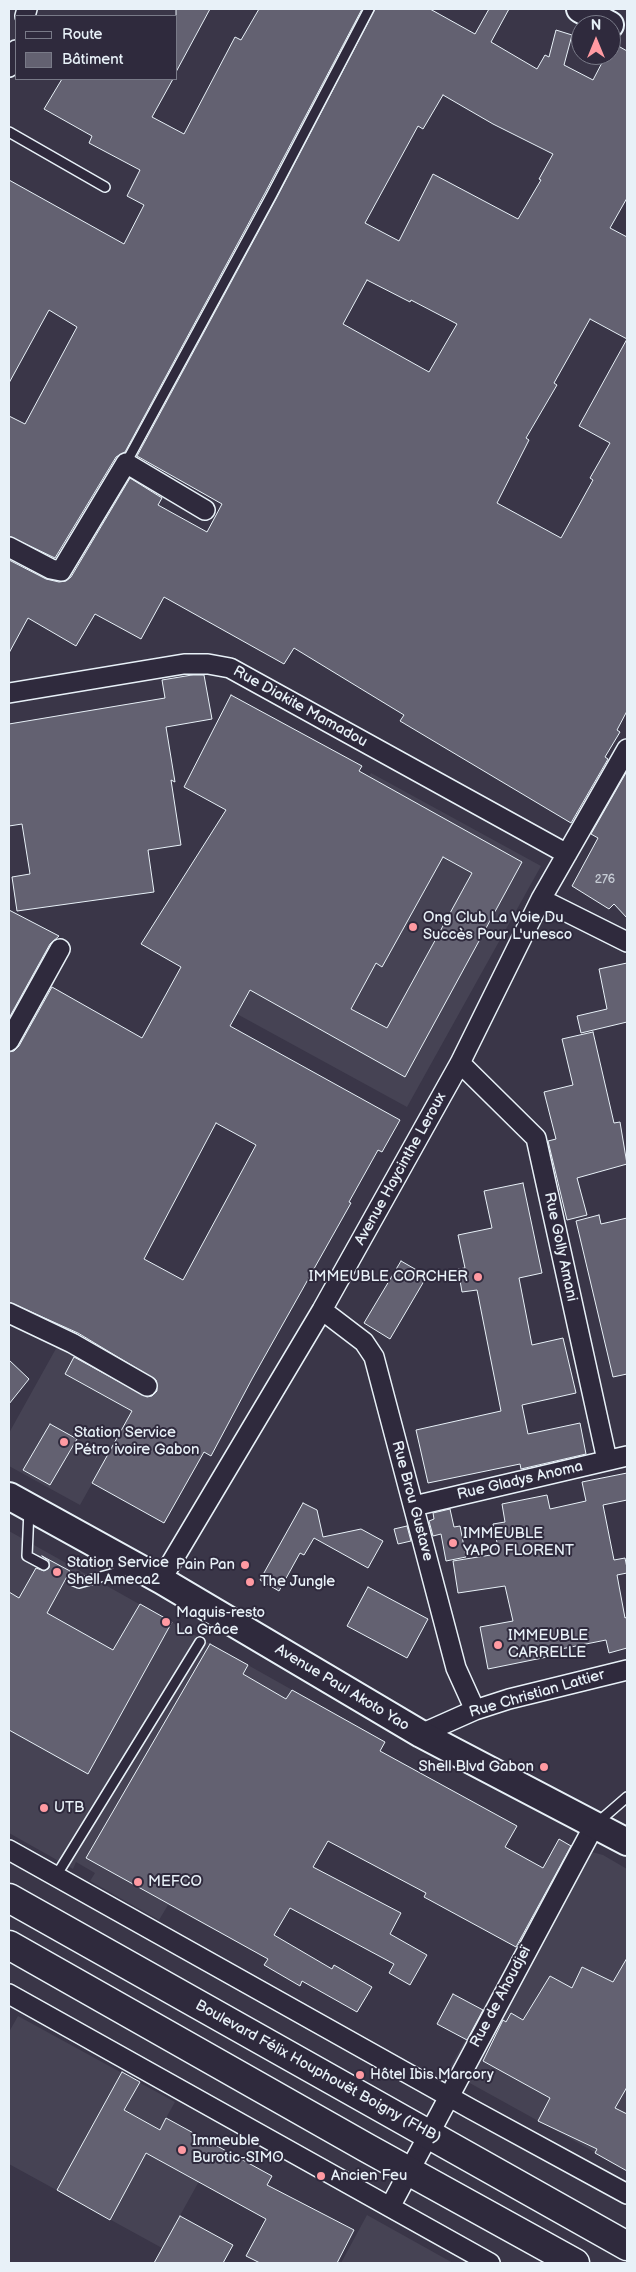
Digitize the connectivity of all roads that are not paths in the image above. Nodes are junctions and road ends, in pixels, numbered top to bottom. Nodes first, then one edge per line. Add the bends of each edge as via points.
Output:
1 (369, 9) edge
2 (580, 9) edge
3 (591, 15) edge
4 (15, 52) edge
5 (9, 67) edge
6 (9, 132) edge
7 (105, 187) dead end
8 (126, 463) junction
9 (205, 510) dead end
10 (9, 547) edge
11 (9, 693) edge
12 (627, 749) edge
13 (567, 854) junction
14 (541, 900) junction
15 (627, 942) edge
16 (60, 949) dead end
17 (9, 1042) edge
18 (460, 1063) junction
19 (322, 1310) junction
20 (9, 1312) edge
21 (147, 1386) dead end
22 (627, 1456) edge
23 (607, 1460) junction
24 (19, 1502) edge
25 (414, 1506) junction
26 (44, 1565) dead end
27 (136, 1566) junction
28 (161, 1580) junction
29 (74, 1581) dead end
30 (200, 1642) dead end
31 (627, 1670) edge
32 (475, 1710) junction
33 (421, 1734) junction
34 (627, 1797) edge
35 (595, 1824) junction
36 (627, 1842) edge
37 (9, 1850) edge
38 (56, 1876) junction
39 (9, 1898) edge
40 (9, 1945) edge
41 (9, 1994) edge
42 (449, 2097) junction
43 (429, 2134) junction
44 (409, 2171) junction
45 (627, 2194) edge
46 (390, 2207) junction
47 (627, 2246) edge
48 (490, 2263) edge
49 (575, 2263) edge

1 - 8 lane via 272,196
2 - 3 street
4 - 5 street
6 - 7 lane
8 - 9 street
8 - 10 street via 61,571 51,570
11 - 13 street, Rue Diakite Mamadou via 184,664 230,668
12 - 13 street, Avenue Haycinthe Leroux
13 - 14 street, Avenue Haycinthe Leroux
14 - 15 street
14 - 18 street, Avenue Haycinthe Leroux
16 - 17 street
18 - 19 street, Avenue Haycinthe Leroux
18 - 23 street, Rue Golly Amani via 536,1138
19 - 25 street, Rue Brou Gustave via 364,1342 374,1358
19 - 28 street, Avenue Haycinthe Leroux
20 - 21 street
22 - 23 street, Rue Gladys Anoma
23 - 25 street, Rue Gladys Anoma
24 - 26 lane via 27,1556
24 - 27 street, Avenue Paul Akoto Yao
25 - 32 street, Rue Brou Gustave via 456,1668
27 - 28 street, Avenue Paul Akoto Yao
27 - 29 lane via 79,1584
28 - 33 street, Avenue Paul Akoto Yao
30 - 38 lane
31 - 32 street, Rue Christian Lattier
32 - 33 street, Rue Christian Lattier
33 - 35 street, Avenue Paul Akoto Yao
34 - 35 lane
35 - 36 street, Avenue Paul Akoto Yao
35 - 42 street, Rue de Ahoudjeï
37 - 38 street
38 - 42 street
39 - 43 highway, Boulevard Félix Houphouët Boigny (FHB)
40 - 44 highway
41 - 46 street
42 - 43 street, Rue de Ahoudjeï
42 - 45 street
43 - 44 street, Rue de Ahoudjeï
43 - 47 highway, Boulevard Félix Houphouët Boigny (FHB)
44 - 46 street, Rue de Ahoudjeï
44 - 49 highway
46 - 48 street

